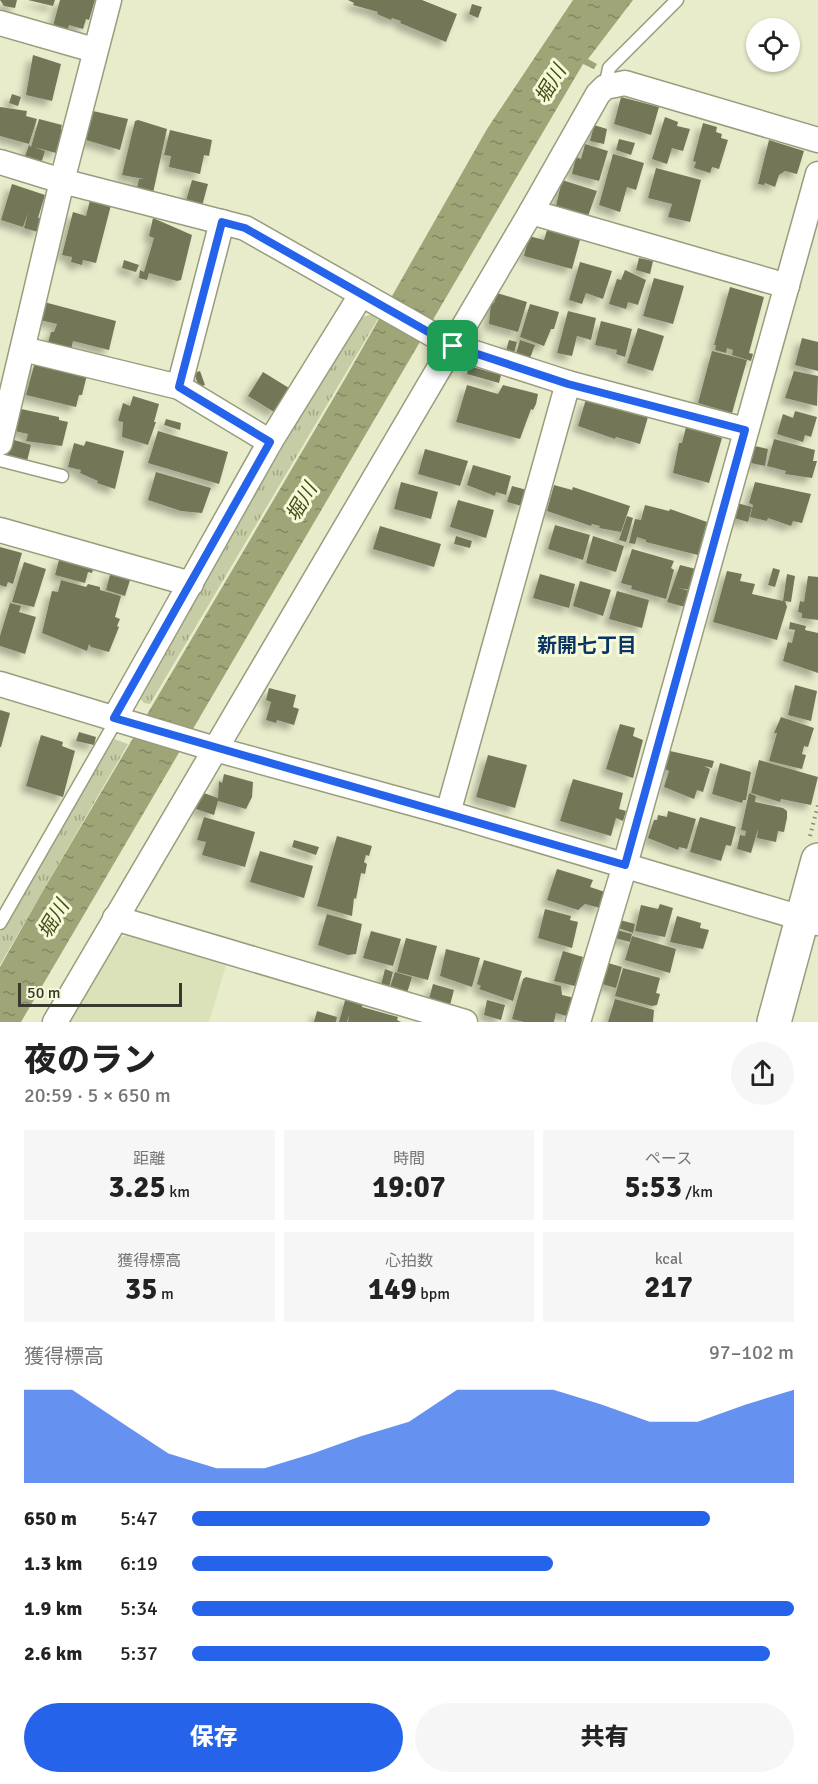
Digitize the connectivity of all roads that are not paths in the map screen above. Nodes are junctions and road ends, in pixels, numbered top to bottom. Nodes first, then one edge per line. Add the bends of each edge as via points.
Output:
1 (109, 0) edge
2 (677, 0) edge
3 (0, 23) edge
4 (94, 50) junction
5 (604, 87) junction
6 (818, 140) edge
7 (0, 162) edge
8 (818, 174) edge
9 (62, 181) junction
10 (531, 212) junction
11 (222, 222) junction
12 (787, 286) junction
13 (361, 295) junction
14 (453, 346) junction
15 (23, 349) junction
16 (568, 384) junction
17 (179, 387) junction
18 (745, 430) junction
19 (270, 442) junction
20 (0, 445) edge
21 (62, 476) dead end
22 (0, 530) edge
23 (191, 584) junction
24 (0, 684) edge
25 (119, 720) junction
26 (203, 745) junction
27 (448, 813) junction
28 (812, 853) edge
29 (625, 865) junction
30 (114, 918) junction
31 (810, 920) edge
32 (0, 923) edge
33 (55, 1022) edge
34 (465, 1022) edge
35 (578, 1022) edge
36 (774, 1022) edge

1 - 4 street
2 - 5 lane via 609,68
3 - 4 street
4 - 9 street
5 - 6 street via 625,83
5 - 10 street
7 - 9 street
8 - 12 street
9 - 11 street
9 - 15 street
10 - 12 street
10 - 14 street
11 - 13 street via 245,228
11 - 17 street
12 - 18 street
13 - 14 street
13 - 19 street
14 - 16 street
14 - 26 street
15 - 17 street
15 - 20 street
16 - 18 street
16 - 27 street
17 - 19 street
18 - 29 street
19 - 23 street
20 - 21 lane
22 - 23 street
23 - 25 street
24 - 25 street
25 - 26 street
25 - 32 lane
26 - 27 street
26 - 30 street
27 - 29 street
28 - 31 street
29 - 31 street
29 - 35 street
30 - 33 street
30 - 34 street
31 - 36 street

